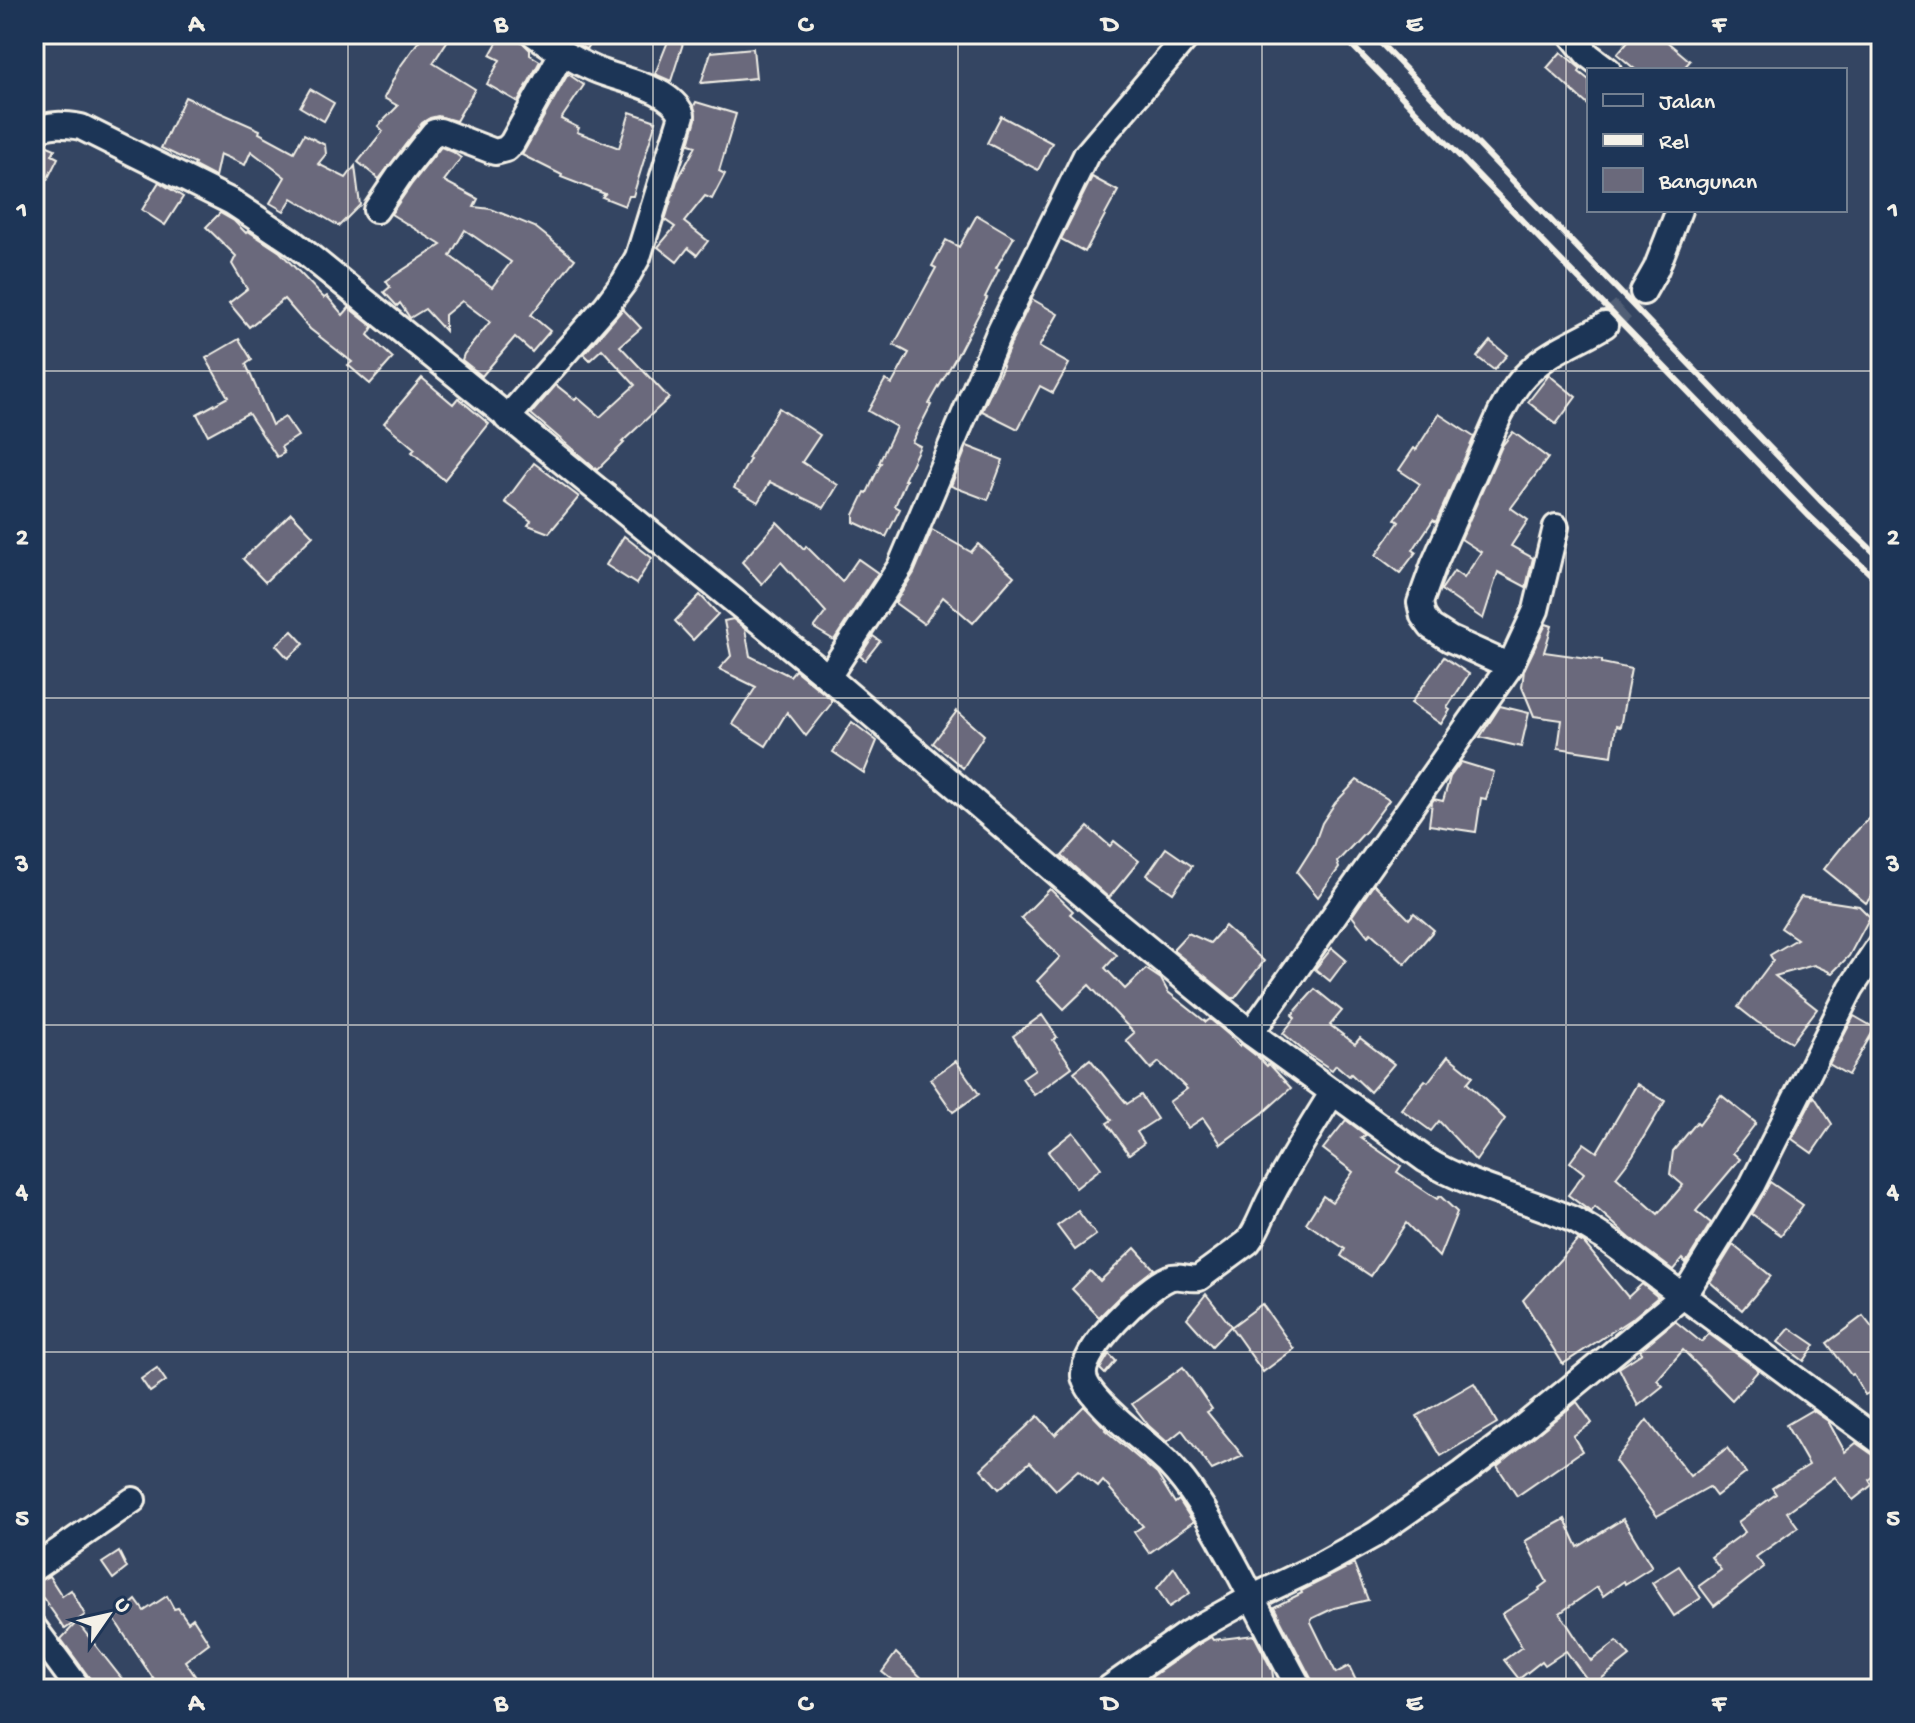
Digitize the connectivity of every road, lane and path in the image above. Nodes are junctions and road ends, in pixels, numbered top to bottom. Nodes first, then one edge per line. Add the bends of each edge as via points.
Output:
1 (534, 34) edge
2 (1189, 34) edge
3 (1571, 34) edge
4 (562, 53) junction
5 (1605, 68) edge
6 (34, 131) edge
7 (376, 210) dead end
8 (1678, 212) edge
9 (1643, 292) tunnel mouth
10 (1605, 325) tunnel mouth
11 (507, 418) junction
12 (1556, 527) dead end
13 (1510, 666) junction
14 (828, 677) junction
15 (1881, 943) edge
16 (1251, 1033) junction
17 (1333, 1092) junction
18 (1684, 1295) junction
19 (1881, 1442) edge
20 (133, 1500) dead end
21 (34, 1568) edge
22 (1253, 1597) junction
23 (34, 1628) edge
24 (79, 1689) edge
25 (1108, 1689) edge
26 (1300, 1689) edge

1 - 4 street
2 - 14 street via 1086,155 998,335 900,567
3 - 5 street
4 - 7 street via 506,149 495,152 434,132
4 - 11 street via 663,94 682,115 638,257 624,282
6 - 11 street via 53,124 81,127 232,202 291,241
8 - 9 street
10 - 13 street via 1531,369 1511,394 1420,603 1431,627
11 - 14 street
12 - 13 street via 1536,610
13 - 16 street
14 - 16 street
15 - 18 street via 1851,988 1752,1185
16 - 17 street
17 - 18 street via 1446,1172 1576,1221
17 - 22 street via 1248,1242 1199,1278 1172,1277 1142,1296 1085,1362 1086,1384 1168,1462 1204,1509
18 - 19 street
18 - 22 street via 1451,1482 1374,1535
20 - 21 street
22 - 25 street via 1188,1633
22 - 26 street
23 - 24 street

